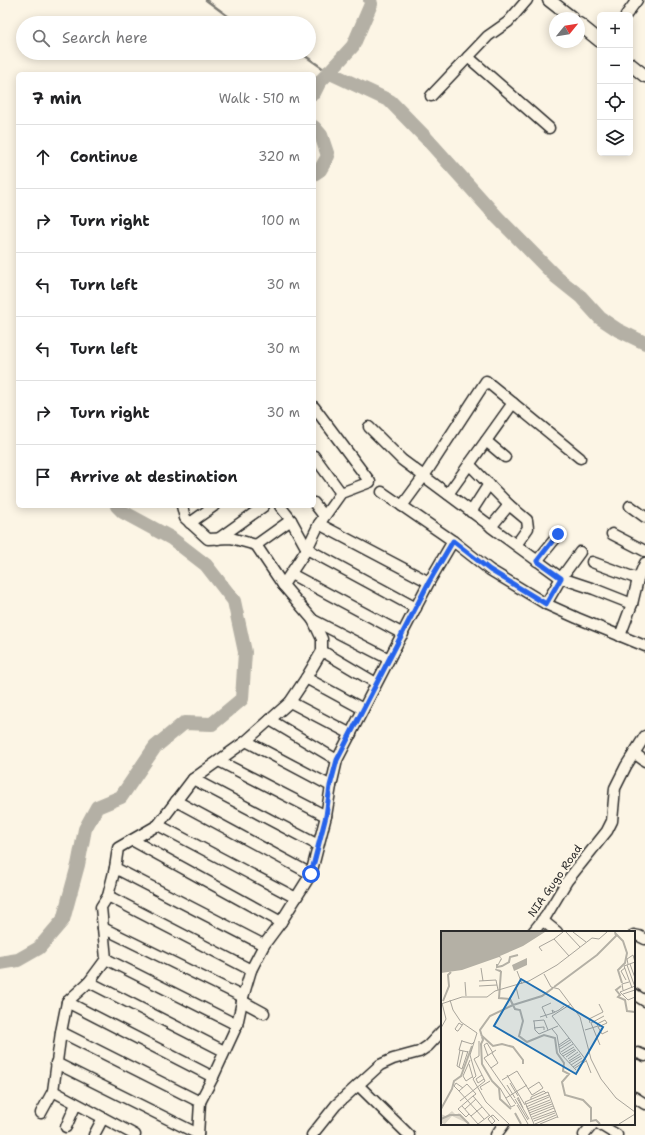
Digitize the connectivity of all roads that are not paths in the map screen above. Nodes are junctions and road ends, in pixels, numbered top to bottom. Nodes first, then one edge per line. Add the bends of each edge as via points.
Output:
1 (527, 0) edge
2 (549, 0) edge
3 (637, 0) edge
4 (564, 12) edge
5 (628, 12) edge
6 (585, 29) edge
7 (597, 39) edge
8 (468, 57) junction
9 (633, 66) edge
10 (645, 76) edge
11 (431, 96) dead end
12 (549, 128) dead end
13 (513, 403) junction
14 (316, 410) edge
15 (369, 427) dead end
16 (486, 441) junction
17 (505, 457) dead end
18 (580, 458) dead end
19 (316, 459) edge
20 (469, 464) junction
21 (424, 476) junction
22 (489, 484) junction
23 (382, 492) dead end
24 (340, 493) junction
25 (448, 494) junction
26 (509, 505) junction
27 (402, 506) junction
28 (630, 506) dead end
29 (316, 507) edge
30 (182, 508) edge
31 (211, 508) edge
32 (261, 508) edge
33 (282, 508) edge
34 (471, 512) junction
35 (645, 517) edge
36 (291, 520) junction
37 (322, 520) junction
38 (190, 523) junction
39 (492, 527) junction
40 (558, 534) dead end
41 (612, 534) dead end
42 (218, 539) junction
43 (453, 541) junction
44 (256, 545) junction
45 (516, 545) junction
46 (307, 549) junction
47 (645, 551) edge
48 (580, 552) dead end
49 (537, 561) junction
50 (592, 562) dead end
51 (645, 563) edge
52 (291, 574) junction
53 (561, 578) junction
54 (638, 579) junction
55 (429, 582) junction
56 (283, 585) junction
57 (546, 604) junction
58 (632, 604) junction
59 (416, 608) junction
60 (313, 620) junction
61 (403, 634) junction
62 (620, 636) junction
63 (645, 646) edge
64 (322, 651) junction
65 (389, 659) junction
66 (306, 678) junction
67 (376, 683) junction
68 (290, 702) junction
69 (363, 709) junction
70 (270, 720) junction
71 (351, 734) junction
72 (645, 736) edge
73 (246, 741) junction
74 (634, 752) junction
75 (219, 760) junction
76 (337, 760) junction
77 (645, 761) edge
78 (193, 779) junction
79 (330, 786) junction
80 (176, 801) junction
81 (326, 816) junction
82 (158, 825) junction
83 (132, 840) junction
84 (318, 845) junction
85 (115, 868) junction
86 (311, 874) junction
87 (108, 896) junction
88 (296, 898) junction
89 (542, 920) junction
90 (281, 922) junction
91 (103, 928) junction
92 (534, 931) edge
93 (555, 931) edge
94 (635, 935) edge
95 (645, 939) edge
96 (264, 945) junction
97 (106, 959) junction
98 (251, 970) junction
99 (89, 982) junction
100 (635, 995) edge
101 (242, 999) junction
102 (645, 1001) edge
103 (67, 1002) junction
104 (264, 1014) dead end
105 (237, 1025) junction
106 (61, 1032) junction
107 (441, 1032) edge
108 (224, 1051) junction
109 (635, 1054) edge
110 (645, 1056) edge
111 (56, 1062) junction
112 (213, 1077) junction
113 (358, 1085) junction
114 (53, 1091) junction
115 (635, 1099) edge
116 (200, 1102) junction
117 (76, 1104) junction
118 (645, 1104) edge
119 (41, 1113) dead end
120 (103, 1118) junction
121 (503, 1125) edge
122 (592, 1125) edge
123 (601, 1125) edge
124 (66, 1127) dead end
125 (94, 1135) edge
126 (135, 1135) edge
127 (198, 1135) edge
128 (312, 1135) edge
129 (408, 1135) edge
130 (496, 1135) edge
131 (584, 1135) edge
132 (616, 1135) edge

1 - 8 street via 508,22 488,36
2 - 4 main road
3 - 5 street
6 - 7 main road
8 - 11 street
8 - 12 street
9 - 10 main road
13 - 16 street
13 - 18 street
13 - 21 street via 486,381
14 - 24 street via 370,482
15 - 21 street via 402,460
16 - 17 street
16 - 20 street
19 - 24 street
20 - 22 street
20 - 25 street
21 - 25 street
21 - 27 street
22 - 26 street
22 - 34 street
23 - 27 street
24 - 37 street
25 - 34 street
26 - 39 street
26 - 45 street via 527,520 528,528
27 - 43 street
28 - 35 street
29 - 37 street
30 - 38 street via 185,518
31 - 38 street
32 - 42 street
33 - 36 street
34 - 39 street
36 - 44 street
36 - 46 street
37 - 46 street
37 - 55 street
38 - 42 street via 208,539
39 - 45 street
40 - 49 street
41 - 47 street
42 - 44 street via 231,538
43 - 55 street
43 - 57 street via 490,570
44 - 56 street
45 - 49 street
46 - 52 street
46 - 59 street
48 - 53 street
49 - 53 street
50 - 54 street
51 - 54 street
52 - 56 street
52 - 61 street
53 - 57 street
53 - 58 street
54 - 58 street
55 - 59 street
56 - 60 street
57 - 62 street
58 - 62 street
59 - 61 street
60 - 64 street via 322,638
60 - 65 street
61 - 65 street
62 - 63 street
64 - 66 street
64 - 67 street
65 - 67 street
66 - 68 street
66 - 69 street
67 - 69 street
68 - 70 street
68 - 71 street
69 - 71 street
70 - 73 street
70 - 76 street
71 - 76 street
72 - 74 street, NIA Gugo Road
73 - 75 street
73 - 79 street
74 - 77 street
74 - 89 street, NIA Gugo Road via 615,788 612,821 607,831 567,881
75 - 78 street
75 - 81 street
76 - 79 street
78 - 80 street
78 - 84 street
79 - 81 street
80 - 82 street
80 - 86 street
81 - 84 street
82 - 83 street
82 - 88 street
83 - 85 street via 118,848
83 - 90 street
84 - 86 street
85 - 87 street
85 - 96 street
86 - 88 street
87 - 91 street via 101,907
87 - 98 street
88 - 90 street
89 - 92 street, NIA Gugo Road
89 - 93 street
90 - 96 street
91 - 97 street
91 - 101 street
94 - 95 street
96 - 98 street
97 - 99 street
97 - 105 street
98 - 101 street
99 - 103 street
99 - 108 street
100 - 102 street
101 - 104 street
101 - 105 street
103 - 106 street
103 - 112 street
105 - 108 street
106 - 111 street
106 - 116 street
107 - 113 street via 419,1052 393,1059 380,1066
108 - 112 street
109 - 110 street
111 - 114 street
111 - 127 street
112 - 116 street
113 - 128 street via 336,1105
113 - 129 street
114 - 117 street
114 - 119 street
115 - 118 street
116 - 127 street
117 - 120 street
117 - 124 street
120 - 125 street
120 - 126 street
121 - 130 street
122 - 131 street
123 - 132 street

